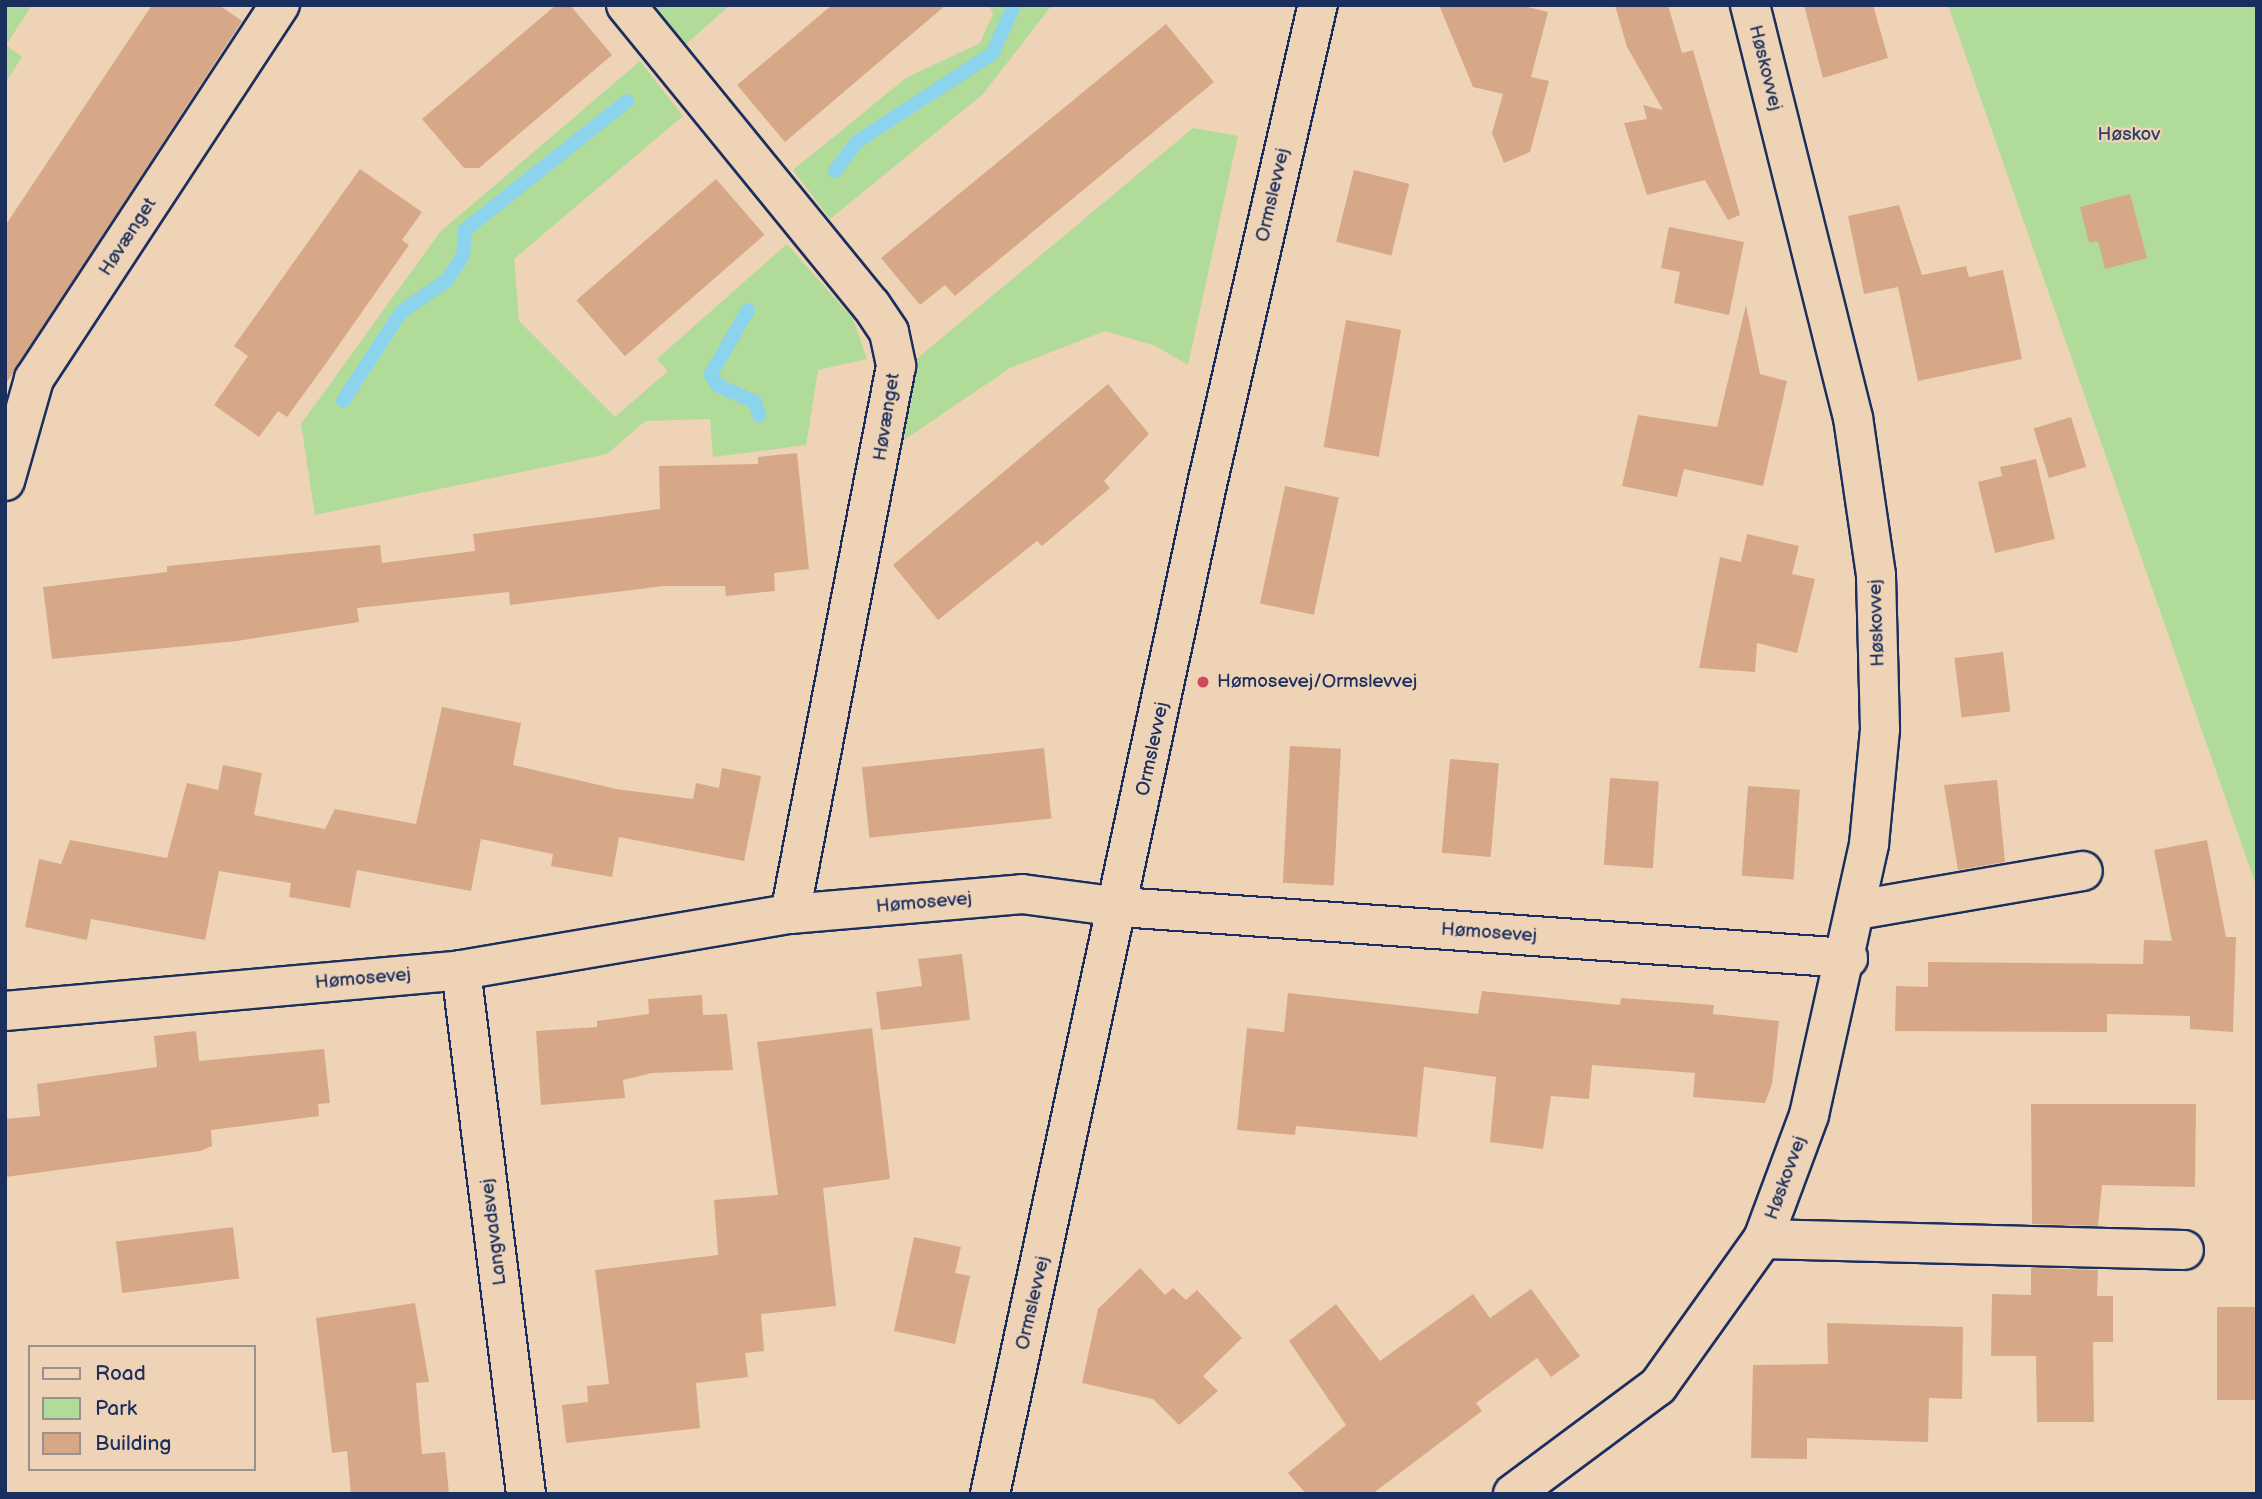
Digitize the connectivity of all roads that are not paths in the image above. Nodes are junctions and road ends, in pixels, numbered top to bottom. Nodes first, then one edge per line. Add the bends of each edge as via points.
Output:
1 (280, 5) edge
2 (626, 5) edge
3 (1318, 5) edge
4 (1750, 5) edge
5 (5, 481) edge
6 (2083, 871) dead end
7 (1120, 907) junction
8 (1857, 910) junction
9 (790, 914) junction
10 (1848, 958) junction
11 (461, 970) junction
12 (5, 1011) edge
13 (1763, 1239) junction
14 (2183, 1250) dead end
15 (526, 1494) edge
16 (990, 1494) edge
17 (1513, 1494) edge

1 - 5 street, Høvænget via 34,379
2 - 9 street, Høvænget via 871,305 889,332 896,366
3 - 7 street, Ormslevvej via 1208,480
4 - 8 street, Høskovvej via 1853,418 1876,575 1880,729
6 - 8 street
7 - 9 street, Hømosevej via 1022,894
7 - 10 street, Hømosevej
7 - 16 street, Ormslevvej
8 - 10 street, Høskovvej
9 - 11 street, Hømosevej
10 - 13 street, Høskovvej via 1809,1115
11 - 12 street, Hømosevej
11 - 15 street, Langvadsvej
13 - 14 street, Høskovvej
13 - 17 street, Høskovvej via 1658,1386

